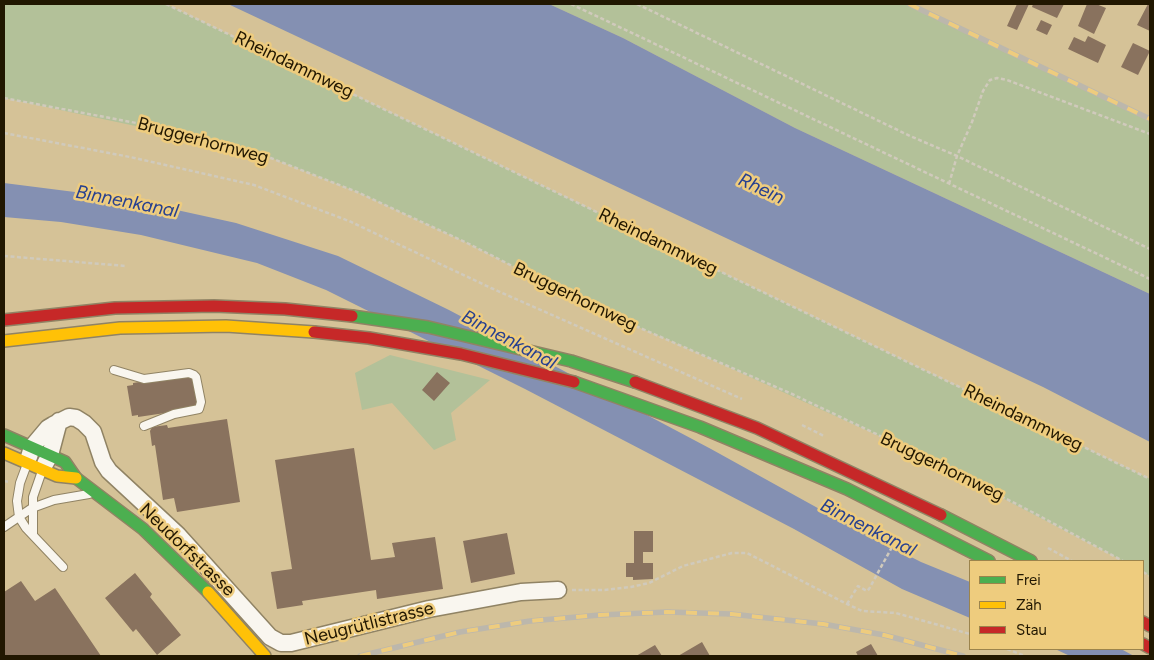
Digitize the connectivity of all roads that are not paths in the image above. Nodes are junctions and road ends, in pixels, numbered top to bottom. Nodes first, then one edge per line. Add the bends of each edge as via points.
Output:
1 (4, 320) edge
2 (4, 341) edge
3 (114, 370) dead end
4 (59, 421) junction
5 (144, 426) dead end
6 (4, 435) edge
7 (4, 453) edge
8 (30, 455) junction
9 (46, 462) junction
10 (76, 478) junction
11 (96, 493) junction
12 (32, 508) junction
13 (19, 517) junction
14 (4, 527) edge
15 (34, 535) junction
16 (987, 560) edge
17 (1029, 560) edge
18 (63, 567) dead end
19 (558, 590) road end
20 (265, 656) edge

1 - 17 main road via 83,310 250,307 328,313 428,327 570,361 650,387 757,428 928,508
2 - 16 main road via 120,328 208,326 300,330 403,343 516,366 579,383 709,431 847,489
3 - 5 lane via 144,379 189,373 195,376 201,402 199,409 174,414
4 - 8 street via 48,428
4 - 9 street
4 - 19 street, Neugrütlistrasse via 69,417 89,427 109,471 178,535 270,637 281,643 429,609 521,592
6 - 8 main road, Neudorfstrasse
7 - 8 main road, Neudorfstrasse
8 - 9 main road, Neudorfstrasse
8 - 13 lane via 20,483
9 - 10 main road, Neudorfstrasse via 57,476
9 - 10 main road, Neudorfstrasse via 65,462
9 - 12 lane
10 - 11 main road, Neudorfstrasse
11 - 12 lane via 54,500
11 - 20 main road, Neudorfstrasse via 143,529 207,590
12 - 13 lane
12 - 15 lane
13 - 14 lane
13 - 15 lane
15 - 18 lane via 44,550

